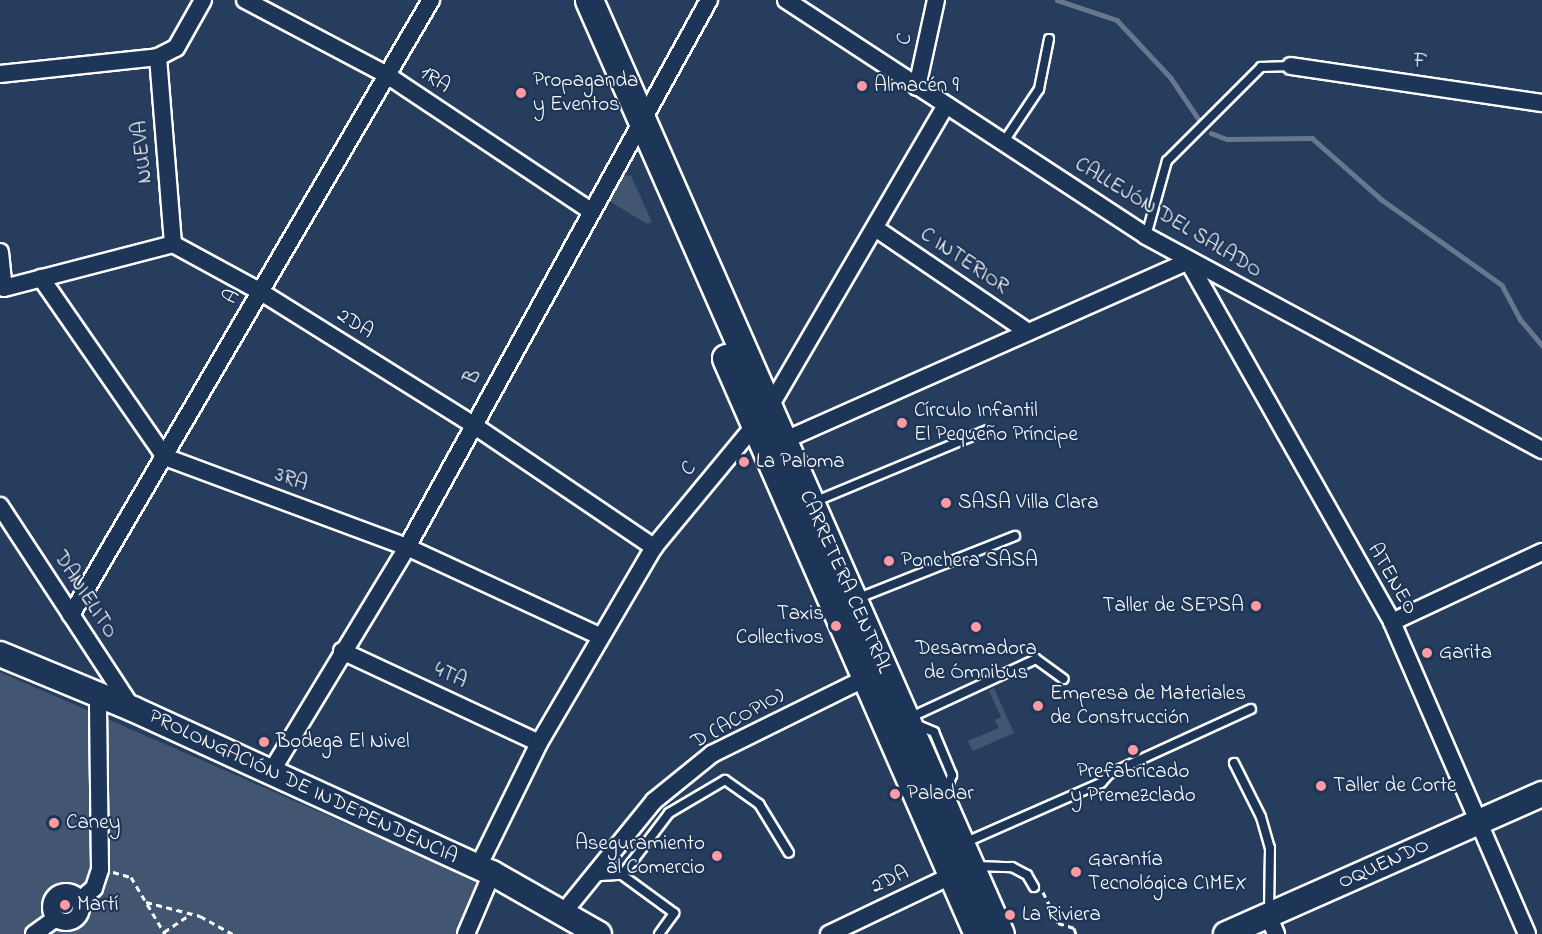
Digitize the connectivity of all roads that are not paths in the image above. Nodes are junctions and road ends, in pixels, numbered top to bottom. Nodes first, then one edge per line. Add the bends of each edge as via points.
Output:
1 (203, 0) edge
2 (245, 0) edge
3 (430, 0) edge
4 (570, 0) edge
5 (590, 0) edge
6 (709, 0) edge
7 (786, 0) edge
8 (936, 0) edge
9 (1049, 39) dead end
10 (158, 57) junction
11 (1291, 66) joint
12 (0, 74) edge
13 (387, 75) junction
14 (918, 87) junction
15 (1542, 103) edge
16 (945, 106) junction
17 (636, 128) junction
18 (1002, 143) junction
19 (591, 211) junction
20 (874, 228) junction
21 (1146, 236) junction
22 (174, 244) junction
23 (0, 252) edge
24 (1188, 261) junction
25 (41, 278) junction
26 (261, 292) junction
27 (1028, 332) junction
28 (472, 424) junction
29 (768, 430) junction
30 (987, 430) dead end
31 (1542, 450) edge
32 (165, 457) junction
33 (811, 504) junction
34 (0, 506) edge
35 (1015, 536) dead end
36 (407, 547) junction
37 (654, 547) junction
38 (1542, 552) edge
39 (844, 604) junction
40 (71, 615) junction
41 (1392, 622) junction
42 (600, 636) junction
43 (342, 651) junction
44 (0, 654) edge
45 (875, 673) junction
46 (1064, 679) dead end
47 (98, 694) junction
48 (133, 709) junction
49 (1251, 709) dead end
50 (905, 720) junction
51 (539, 743) junction
52 (1234, 763) dead end
53 (271, 772) junction
54 (1542, 794) edge
55 (1479, 822) junction
56 (789, 853) dead end
57 (956, 860) junction
58 (485, 870) junction
59 (596, 872) junction
60 (622, 875) junction
61 (1034, 887) dead end
62 (563, 913) junction
63 (1272, 925) edge
64 (34, 934) edge
65 (466, 934) edge
66 (599, 934) edge
67 (659, 934) edge
68 (829, 934) edge
69 (978, 934) edge
70 (1000, 934) edge
71 (1226, 934) edge
72 (1527, 934) edge

1 - 10 street via 176,48
2 - 13 street, 1RA
3 - 13 street, A
4 - 17 main road, CARRETERA CENTRAL
5 - 17 main road, CARRETERA CENTRAL
6 - 17 street, B
7 - 14 street, CALLEJÓN DEL SALADO
8 - 14 street, C
9 - 18 lane via 1039,89
10 - 12 street
10 - 22 street, NUEVA
11 - 15 street, F
11 - 21 lane via 1261,67 1167,161
13 - 19 street, 1RA
13 - 26 street, A
14 - 16 street, CALLEJÓN DEL SALADO
16 - 18 street, CALLEJÓN DEL SALADO
16 - 20 street, C
17 - 19 street, B
17 - 29 main road, CARRETERA CENTRAL
18 - 21 street, CALLEJÓN DEL SALADO
19 - 28 street, B
20 - 27 street, C INTERIOR
20 - 29 street, C
21 - 24 street, CALLEJÓN DEL SALADO
22 - 25 street
22 - 26 street, 2DA
23 - 25 street via 4,288
24 - 27 street
24 - 31 street, CALLEJÓN DEL SALADO
24 - 41 street, ATENEO
25 - 32 street
26 - 28 street, 2DA
26 - 32 street, A
27 - 29 street
28 - 36 street, B
28 - 37 street, 2DA
29 - 33 main road, CARRETERA CENTRAL
29 - 37 street, C
29 - 39 main road, CARRETERA CENTRAL
30 - 33 lane
32 - 36 street, 3RA
32 - 40 street, A
33 - 39 main road, CARRETERA CENTRAL
34 - 40 street, DANIELITO
35 - 39 lane
36 - 42 street, 3RA
36 - 43 street, B
37 - 42 street, C
38 - 41 street
39 - 45 main road, CARRETERA CENTRAL
40 - 48 street, DANIELITO
41 - 55 street, ATENEO
42 - 51 street, C
43 - 51 street, 4TA
43 - 53 street, B
44 - 47 street, PROLONGACIÓN DE INDEPENDENCIA
45 - 50 main road, CARRETERA CENTRAL
45 - 57 main road, CARRETERA CENTRAL
45 - 59 street, D (ACOPIO) via 712,754 654,801
46 - 50 lane via 1036,659
47 - 48 street, PROLONGACIÓN DE INDEPENDENCIA
47 - 64 street via 100,869 94,888 79,901 80,911 75,919 56,918
48 - 53 street, PROLONGACIÓN DE INDEPENDENCIA
49 - 57 lane via 1109,774 1101,783
50 - 57 main road, CARRETERA CENTRAL via 942,803
51 - 58 street, C
52 - 63 lane via 1262,817 1270,848
53 - 58 street, PROLONGACIÓN DE INDEPENDENCIA
54 - 55 street, OQUENDO
55 - 63 street, OQUENDO
55 - 72 street, ATENEO
56 - 60 lane via 759,804 725,780 669,813
57 - 61 lane via 1012,867 1027,875
57 - 68 street, 2DA
57 - 69 main road, CARRETERA CENTRAL
57 - 70 main road, CARRETERA CENTRAL
58 - 62 street, PROLONGACIÓN DE INDEPENDENCIA
58 - 65 street
59 - 60 lane via 600,876
59 - 62 street, D (ACOPIO)
60 - 67 lane via 674,913
62 - 66 street, PROLONGACIÓN DE INDEPENDENCIA
63 - 71 street, OQUENDO

